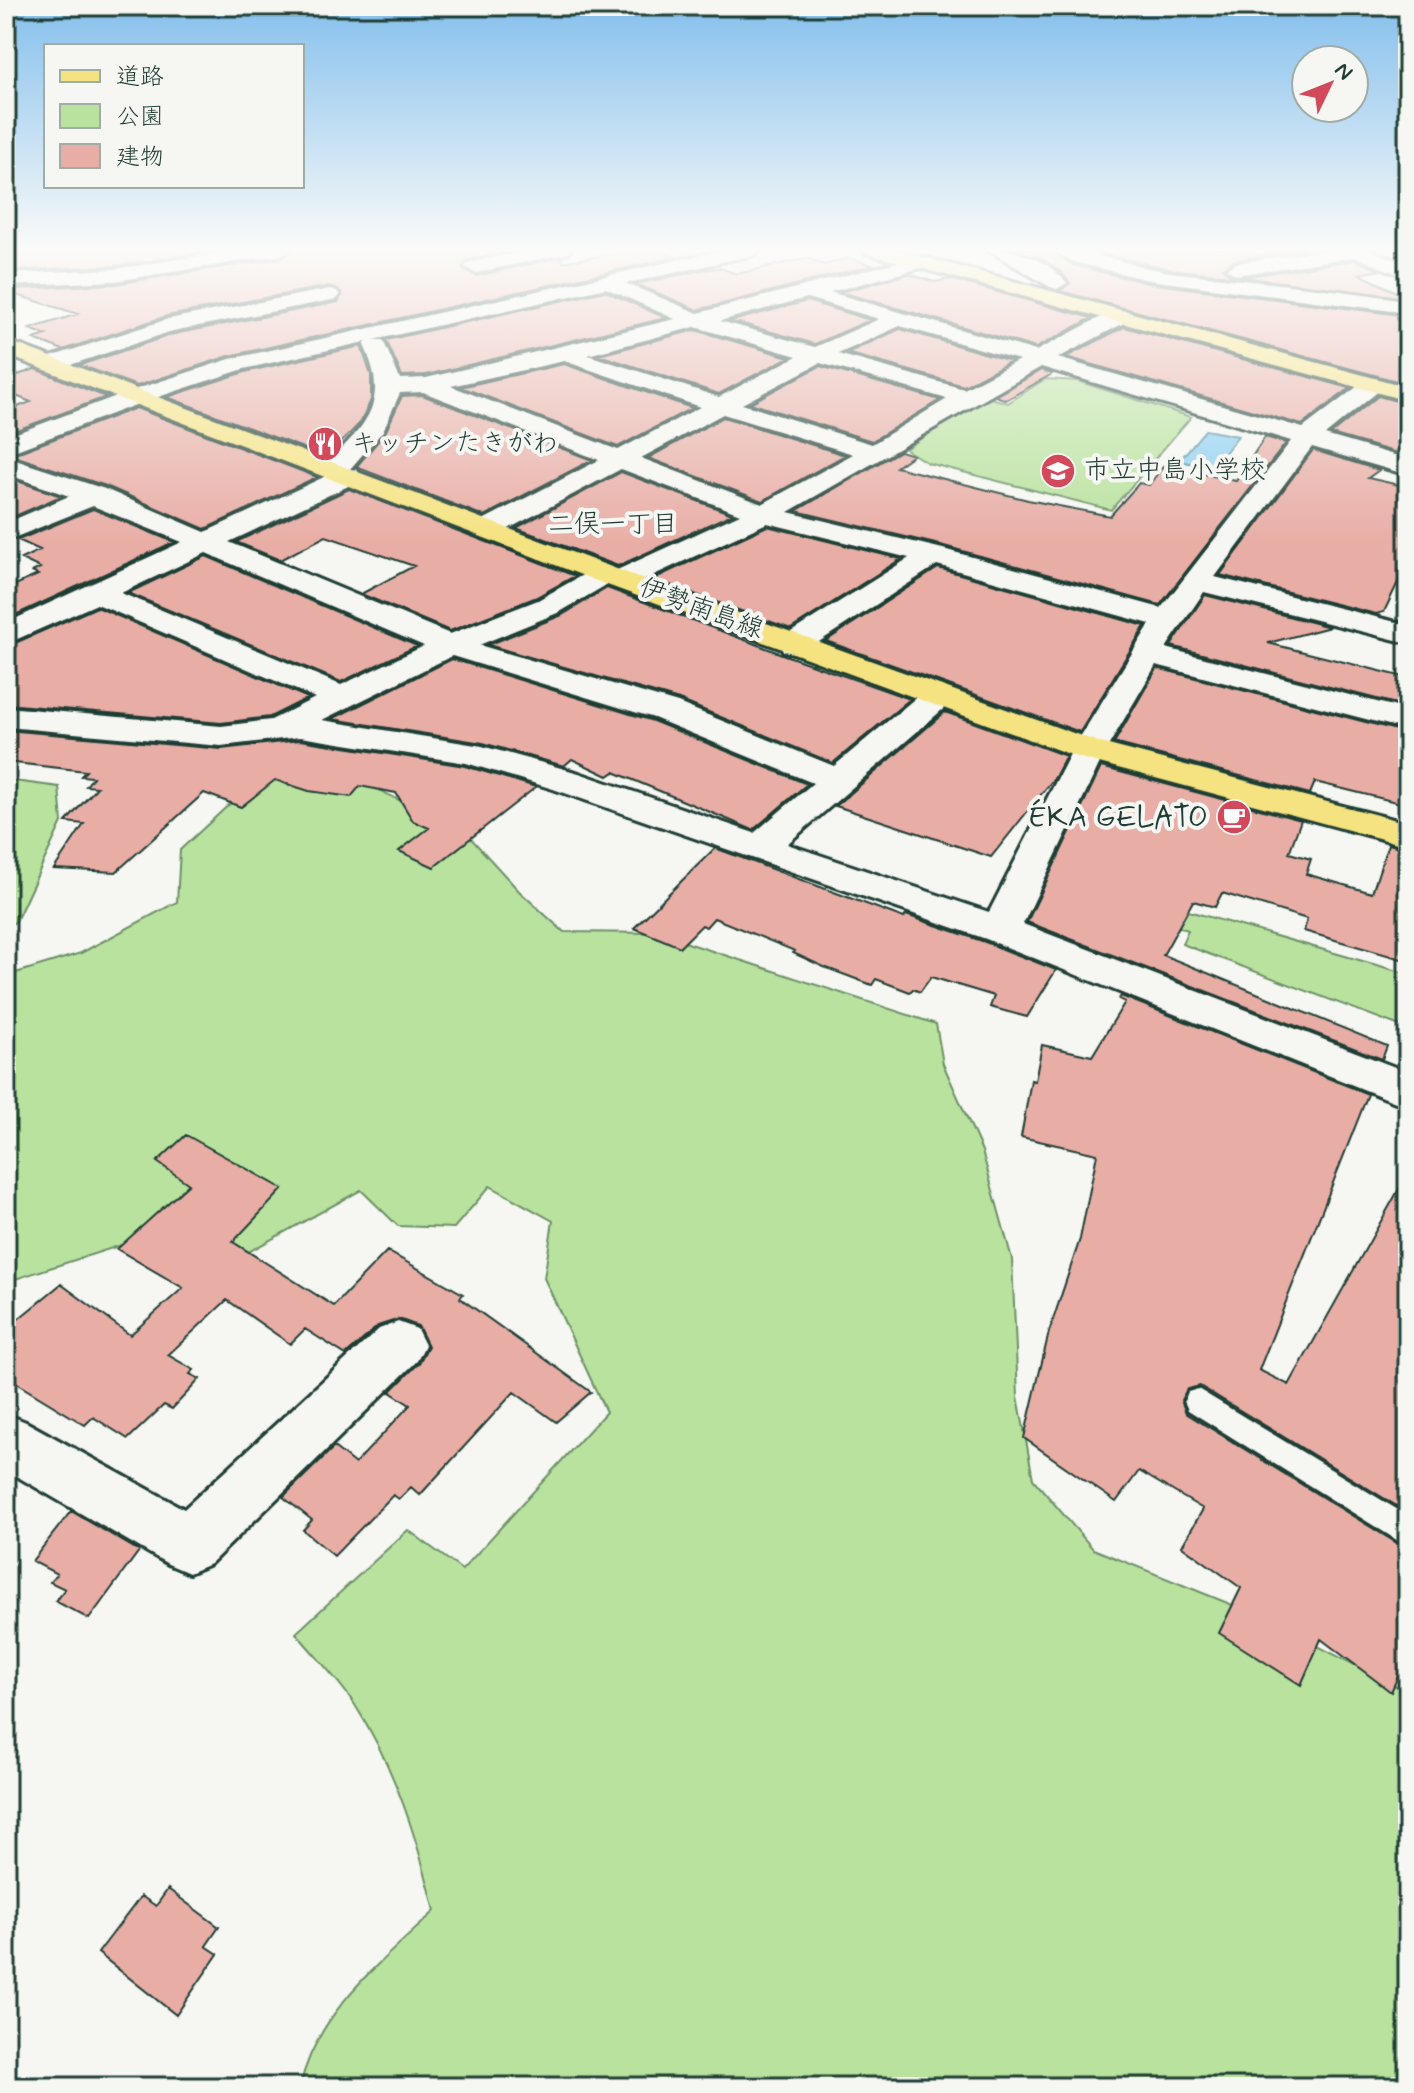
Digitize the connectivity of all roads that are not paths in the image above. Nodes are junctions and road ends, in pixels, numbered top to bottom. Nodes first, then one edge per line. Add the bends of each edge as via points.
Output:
1 (6, 347) edge
2 (104, 347) edge
3 (333, 347) edge
4 (378, 347) edge
5 (595, 347) edge
6 (788, 347) edge
7 (835, 347) edge
8 (996, 347) edge
9 (1062, 347) edge
10 (1248, 347) edge
11 (1278, 347) edge
12 (566, 354) junction
13 (817, 355) junction
14 (1038, 359) junction
15 (52, 364) junction
16 (1408, 378) edge
17 (426, 385) junction
18 (1374, 385) junction
19 (389, 386) junction
20 (1408, 394) edge
21 (138, 396) junction
22 (967, 397) junction
23 (720, 405) junction
24 (1306, 438) junction
25 (6, 446) edge
26 (875, 453) junction
27 (620, 458) junction
28 (6, 465) edge
29 (1408, 467) edge
30 (340, 473) junction
31 (95, 495) junction
32 (764, 514) junction
33 (487, 529) junction
34 (6, 533) edge
35 (205, 542) junction
36 (933, 555) junction
37 (612, 577) junction
38 (1199, 582) junction
39 (96, 593) junction
40 (1168, 619) junction
41 (1405, 624) edge
42 (6, 635) edge
43 (794, 644) junction
44 (450, 645) junction
45 (1146, 653) junction
46 (937, 697) junction
47 (343, 698) junction
48 (6, 717) edge
49 (1408, 720) edge
50 (282, 727) junction
51 (1089, 750) junction
52 (838, 781) junction
53 (1408, 835) edge
54 (760, 847) junction
55 (1000, 930) junction
56 (1408, 1090) edge
57 (398, 1345) dead end
58 (1198, 1401) dead end
59 (6, 1440) edge
60 (1408, 1533) edge

1 - 15 main road, 伊勢南島線
2 - 15 street
3 - 21 street via 238,364
4 - 19 street
5 - 12 street
6 - 13 street
7 - 13 street
8 - 14 street
9 - 14 street
10 - 18 main road
11 - 16 main road
12 - 17 street
12 - 23 street
13 - 22 street
13 - 23 street
14 - 22 street
14 - 24 street
15 - 21 main road, 伊勢南島線
17 - 19 street
17 - 27 street
18 - 20 main road
18 - 24 street
19 - 30 street via 372,428
21 - 25 street
21 - 30 main road, 伊勢南島線
22 - 26 street
23 - 26 street
23 - 27 street
24 - 29 street
24 - 38 street
26 - 32 street
27 - 32 street
27 - 33 street
28 - 31 street
30 - 33 main road, 伊勢南島線
30 - 35 street
31 - 34 street
31 - 35 street
32 - 36 street
32 - 37 street
33 - 37 main road, 伊勢南島線
35 - 39 street
35 - 44 street
36 - 40 street
36 - 43 street
37 - 43 main road, 伊勢南島線
37 - 44 street
38 - 40 street
38 - 41 street
39 - 42 street
39 - 47 street
40 - 45 street
43 - 46 main road, 伊勢南島線
44 - 47 street
44 - 52 street via 680,716
45 - 49 street
45 - 51 street
46 - 51 main road, 伊勢南島線
46 - 52 street
47 - 50 street
48 - 50 street via 221,736
50 - 54 street via 470,753
51 - 53 main road, 伊勢南島線
51 - 55 street
52 - 54 street
54 - 55 street
55 - 56 street
57 - 59 street via 189,1544
58 - 60 lane

